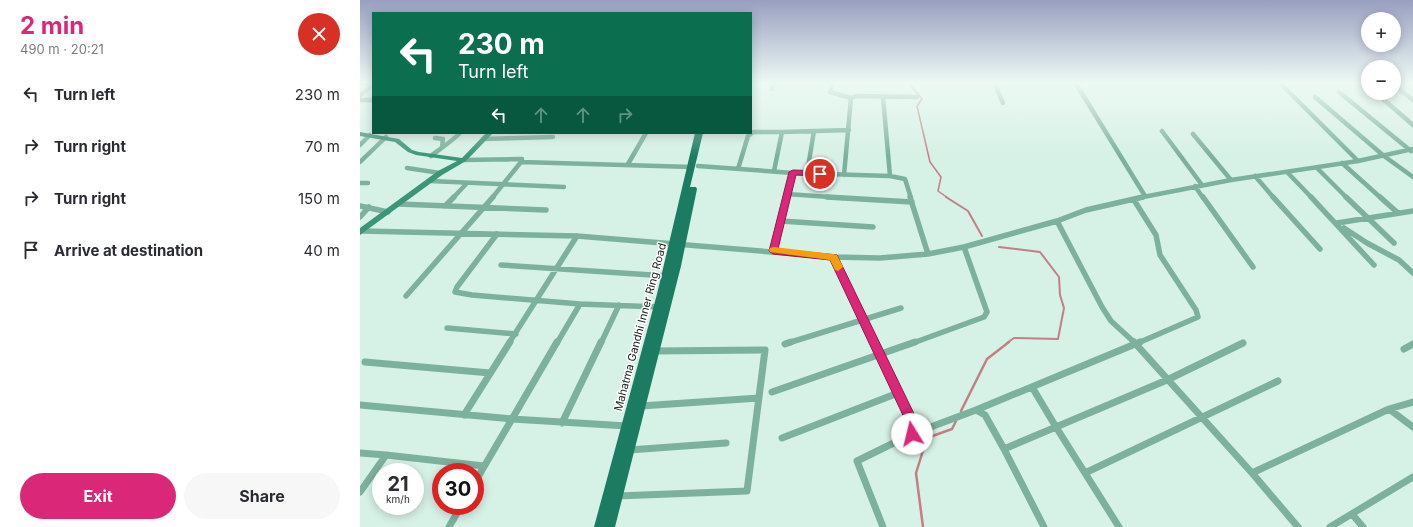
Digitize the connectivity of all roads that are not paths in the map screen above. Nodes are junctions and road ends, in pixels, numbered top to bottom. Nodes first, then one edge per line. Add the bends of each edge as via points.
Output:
1 (850, 107) edge
2 (884, 107) edge
3 (1090, 107) edge
4 (1304, 107) edge
5 (1326, 107) edge
6 (1357, 107) edge
7 (1392, 107) edge
8 (1413, 124) edge
9 (849, 130) junction
10 (814, 131) junction
11 (1162, 131) dead end
12 (782, 132) junction
13 (752, 133) edge
14 (360, 134) edge
15 (459, 134) edge
16 (489, 134) edge
17 (645, 134) edge
18 (699, 134) edge
19 (705, 134) edge
20 (750, 134) edge
21 (1193, 134) dead end
22 (370, 135) junction
23 (553, 137) dead end
24 (386, 138) junction
25 (435, 138) dead end
26 (483, 139) junction
27 (360, 145) edge
28 (442, 147) junction
29 (1412, 151) edge
30 (432, 156) junction
31 (1384, 156) junction
32 (464, 160) junction
33 (1358, 161) junction
34 (360, 162) edge
35 (521, 162) junction
36 (1342, 163) junction
37 (628, 164) junction
38 (695, 167) junction
39 (407, 168) dead end
40 (1317, 168) junction
41 (738, 169) junction
42 (774, 171) junction
43 (793, 172) junction
44 (1287, 172) junction
45 (440, 173) junction
46 (807, 173) junction
47 (844, 175) junction
48 (890, 176) junction
49 (1255, 176) junction
50 (1413, 177) edge
51 (1231, 180) junction
52 (430, 181) junction
53 (360, 183) edge
54 (368, 183) dead end
55 (467, 183) junction
56 (503, 184) junction
57 (1202, 185) junction
58 (1195, 186) junction
59 (564, 187) dead end
60 (788, 194) junction
61 (1146, 196) junction
62 (1134, 200) junction
63 (912, 202) junction
64 (399, 204) junction
65 (360, 206) edge
66 (445, 206) junction
67 (369, 207) junction
68 (484, 208) junction
69 (546, 210) dead end
70 (1413, 211) edge
71 (388, 212) junction
72 (1398, 213) junction
73 (360, 217) edge
74 (1369, 217) junction
75 (781, 221) junction
76 (1057, 221) junction
77 (1337, 223) junction
78 (873, 227) dead end
79 (362, 229) edge
80 (461, 232) junction
81 (497, 234) junction
82 (578, 236) junction
83 (1394, 243) dead end
84 (678, 244) junction
85 (964, 247) junction
86 (1320, 249) dead end
87 (773, 251) junction
88 (928, 254) junction
89 (833, 257) junction
90 (501, 265) dead end
91 (1374, 265) dead end
92 (1254, 267) dead end
93 (558, 269) junction
94 (1413, 273) edge
95 (666, 276) junction
96 (406, 296) dead end
97 (538, 300) junction
98 (580, 304) junction
99 (620, 305) junction
100 (659, 307) junction
101 (901, 308) dead end
102 (864, 320) junction
103 (447, 328) dead end
104 (516, 334) junction
105 (1243, 343) dead end
106 (785, 344) dead end
107 (1135, 344) junction
108 (1413, 344) edge
109 (1404, 349) dead end
110 (654, 351) junction
111 (880, 355) junction
112 (365, 362) dead end
113 (490, 373) junction
114 (1167, 380) junction
115 (1278, 381) dead end
116 (1032, 387) junction
117 (772, 392) dead end
118 (898, 392) junction
119 (759, 398) junction
120 (1413, 402) edge
121 (360, 405) edge
122 (641, 406) junction
123 (1389, 409) junction
124 (976, 410) junction
125 (464, 415) junction
126 (1201, 417) junction
127 (512, 419) junction
128 (562, 423) junction
129 (627, 426) junction
130 (1056, 427) junction
131 (1413, 427) edge
132 (912, 434) junction
133 (782, 438) dead end
134 (726, 443) dead end
135 (1004, 449) junction
136 (629, 450) junction
137 (360, 453) edge
138 (386, 455) junction
139 (457, 463) edge
140 (484, 466) edge
141 (1085, 473) junction
142 (1252, 473) junction
143 (1413, 477) edge
144 (360, 492) edge
145 (618, 496) junction
146 (1352, 514) junction
147 (456, 515) edge
148 (449, 527) edge
149 (600, 527) edge
150 (609, 527) edge
151 (883, 527) edge
152 (1044, 527) edge
153 (1118, 527) edge
154 (1298, 527) edge
155 (1330, 527) edge
156 (1363, 527) edge

1 - 9 street
2 - 48 street
3 - 61 street
4 - 33 street
5 - 31 street
6 - 29 street
7 - 8 street
9 - 10 street
9 - 47 street
10 - 12 street
10 - 46 street
11 - 57 street
12 - 13 street
12 - 42 street
14 - 22 main road
15 - 28 street
16 - 26 main road
17 - 37 street
18 - 38 main road, Mahatma Gandhi Inner Ring Road
19 - 38 main road, Mahatma Gandhi Inner Ring Road
20 - 41 street
21 - 51 street
22 - 24 main road
22 - 27 street
23 - 26 street
24 - 30 main road via 397,140 414,153
24 - 34 street
25 - 28 street via 443,139
26 - 32 main road
28 - 30 street
29 - 31 street
30 - 32 main road
31 - 33 street
31 - 50 street
32 - 35 street via 522,159
32 - 45 main road
33 - 36 street
35 - 37 street
35 - 56 street
36 - 40 street
36 - 72 street
37 - 38 street
38 - 41 street
38 - 84 main road, Mahatma Gandhi Inner Ring Road
39 - 45 street
40 - 44 street
40 - 74 street
41 - 42 street
42 - 43 street
43 - 46 street
43 - 60 street
44 - 49 street
44 - 77 street
45 - 52 main road
46 - 47 street
47 - 48 street
48 - 63 street via 906,180
49 - 51 street
49 - 86 street
51 - 57 street
52 - 55 street
52 - 64 main road
53 - 54 street
55 - 56 street
55 - 66 street
56 - 59 street
56 - 68 street
57 - 58 street
58 - 61 street
58 - 92 street
60 - 63 street
60 - 75 street
61 - 62 street
62 - 76 street via 1086,210
62 - 107 street via 1156,235 1160,254 1198,317
63 - 88 street
64 - 66 street
64 - 71 main road
65 - 67 street
66 - 68 street
67 - 71 street
67 - 73 street
68 - 69 street
68 - 80 street
70 - 72 street
71 - 79 main road
72 - 74 street
74 - 77 street
74 - 83 street
75 - 78 street
75 - 87 street
76 - 85 street
76 - 107 street via 1102,307
77 - 91 street
77 - 94 street via 1399,260
79 - 80 street
80 - 81 street
80 - 96 street
81 - 82 street
81 - 97 street via 455,292
82 - 84 street
82 - 93 street
84 - 87 street
84 - 95 main road, Mahatma Gandhi Inner Ring Road
84 - 110 main road, Mahatma Gandhi Inner Ring Road
85 - 88 street
85 - 111 street via 986,314 980,319
87 - 89 street
88 - 89 street via 880,258
89 - 102 street
90 - 93 street
93 - 95 street
93 - 97 street
95 - 100 main road, Mahatma Gandhi Inner Ring Road
97 - 98 street
97 - 104 street
98 - 99 street
98 - 127 street
99 - 100 street
99 - 128 street
100 - 129 main road, Mahatma Gandhi Inner Ring Road
101 - 102 street
102 - 106 street
102 - 111 street
103 - 104 street
104 - 113 street
105 - 114 street
107 - 114 street
107 - 116 street
108 - 109 street
110 - 119 street via 765,350
110 - 122 main road, Mahatma Gandhi Inner Ring Road
111 - 117 street
111 - 118 street
112 - 113 street
113 - 125 street
114 - 126 street
114 - 130 street
115 - 126 street
116 - 124 street
116 - 130 street
118 - 132 street via 914,426
118 - 133 street
119 - 122 street
119 - 145 street via 747,491
120 - 123 street
121 - 125 street
122 - 136 main road, Mahatma Gandhi Inner Ring Road
123 - 131 street
123 - 142 street
124 - 132 street
124 - 135 street via 984,415
125 - 127 street
126 - 141 street
126 - 142 street
127 - 128 street
127 - 140 street
128 - 129 street
129 - 149 main road, Mahatma Gandhi Inner Ring Road
130 - 135 street
130 - 141 street
132 - 151 street via 857,461
134 - 136 street
135 - 152 street
136 - 145 main road, Mahatma Gandhi Inner Ring Road
137 - 138 street
138 - 139 street
138 - 144 street
141 - 153 street
142 - 154 street
143 - 146 street
145 - 150 main road, Mahatma Gandhi Inner Ring Road
146 - 155 street
146 - 156 street
147 - 148 street

